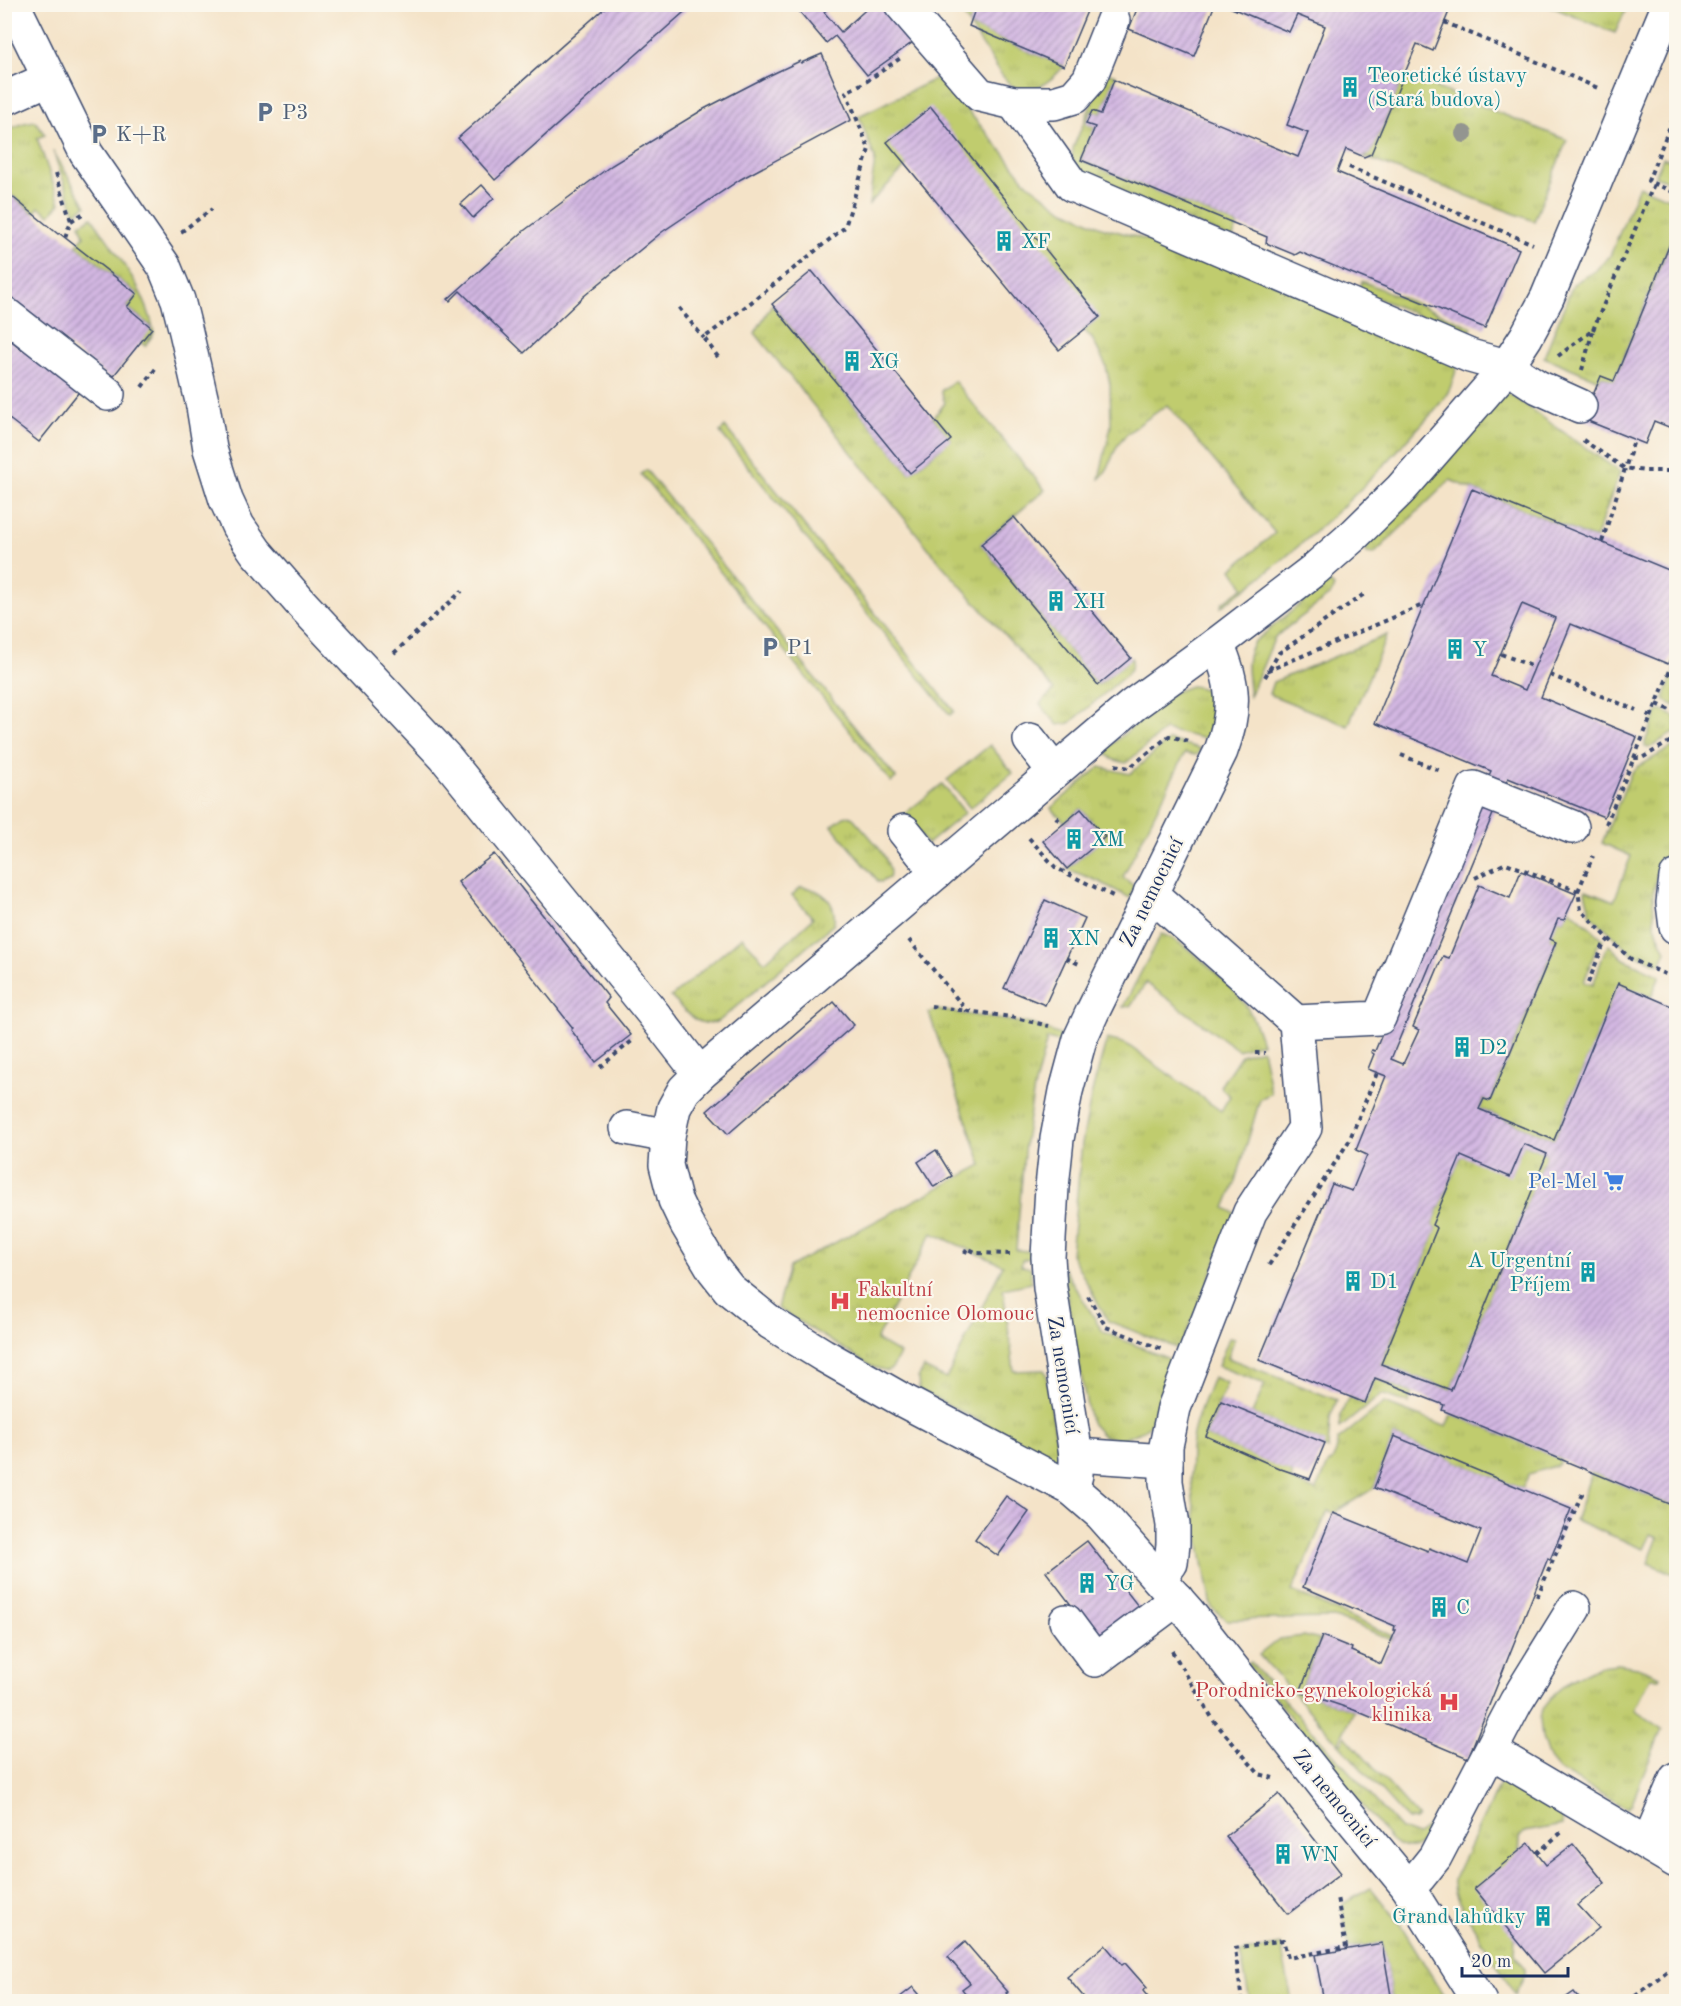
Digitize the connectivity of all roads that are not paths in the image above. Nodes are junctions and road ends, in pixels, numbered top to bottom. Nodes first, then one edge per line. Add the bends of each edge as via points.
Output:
1 (13, 4) edge
2 (901, 4) edge
3 (1669, 4) edge
4 (1113, 20) dead end
5 (48, 79) junction
6 (4, 99) edge
7 (1014, 103) junction
8 (4, 312) edge
9 (1515, 372) junction
10 (123, 393) road end
11 (1576, 404) road end
12 (1217, 644) junction
13 (1030, 740) dead end
14 (1054, 771) junction
15 (1588, 828) road end
16 (904, 831) dead end
17 (937, 872) junction
18 (1677, 877) edge
19 (1150, 893) junction
20 (1677, 927) edge
21 (1296, 1022) junction
22 (700, 1074) junction
23 (627, 1128) dead end
24 (668, 1136) junction
25 (1076, 1455) junction
26 (1166, 1461) junction
27 (1072, 1489) junction
28 (1164, 1597) junction
29 (1574, 1608) dead end
30 (1066, 1622) dead end
31 (1492, 1752) junction
32 (1677, 1779) edge
33 (1648, 1844) junction
34 (1677, 1861) edge
35 (1407, 1886) junction
36 (1480, 2001) edge

1 - 5 street
2 - 7 street via 981,95
3 - 9 street via 1548,298 1526,336
4 - 7 street via 1089,80 1074,96 1054,103
5 - 6 street
5 - 22 street via 86,153 164,266 178,300 210,449 238,526 300,602 445,756
7 - 9 street via 1072,185
8 - 10 street
9 - 11 street
9 - 12 street via 1378,512 1315,569
12 - 14 street via 1133,705
12 - 19 street, Za nemocnicí via 1226,663 1232,695 1229,728
13 - 14 street
14 - 17 street
15 - 21 street via 1474,788 1379,1018
16 - 17 street
17 - 22 street
18 - 20 street via 1673,903
19 - 21 street
19 - 25 street, Za nemocnicí via 1080,1039 1057,1139 1048,1257
21 - 26 street via 1305,1128 1250,1212 1174,1408
22 - 24 street via 674,1108
23 - 24 street
24 - 27 street via 666,1165 675,1200 692,1235 729,1289 771,1323 822,1355
25 - 26 street
25 - 27 street, Za nemocnicí
26 - 28 street via 1174,1535
27 - 28 street, Za nemocnicí via 1101,1514
28 - 30 street via 1095,1660
28 - 35 street, Za nemocnicí
29 - 31 street via 1516,1702
31 - 33 street
31 - 35 street via 1436,1857
32 - 33 street
33 - 34 street
35 - 36 street, Za nemocnicí

